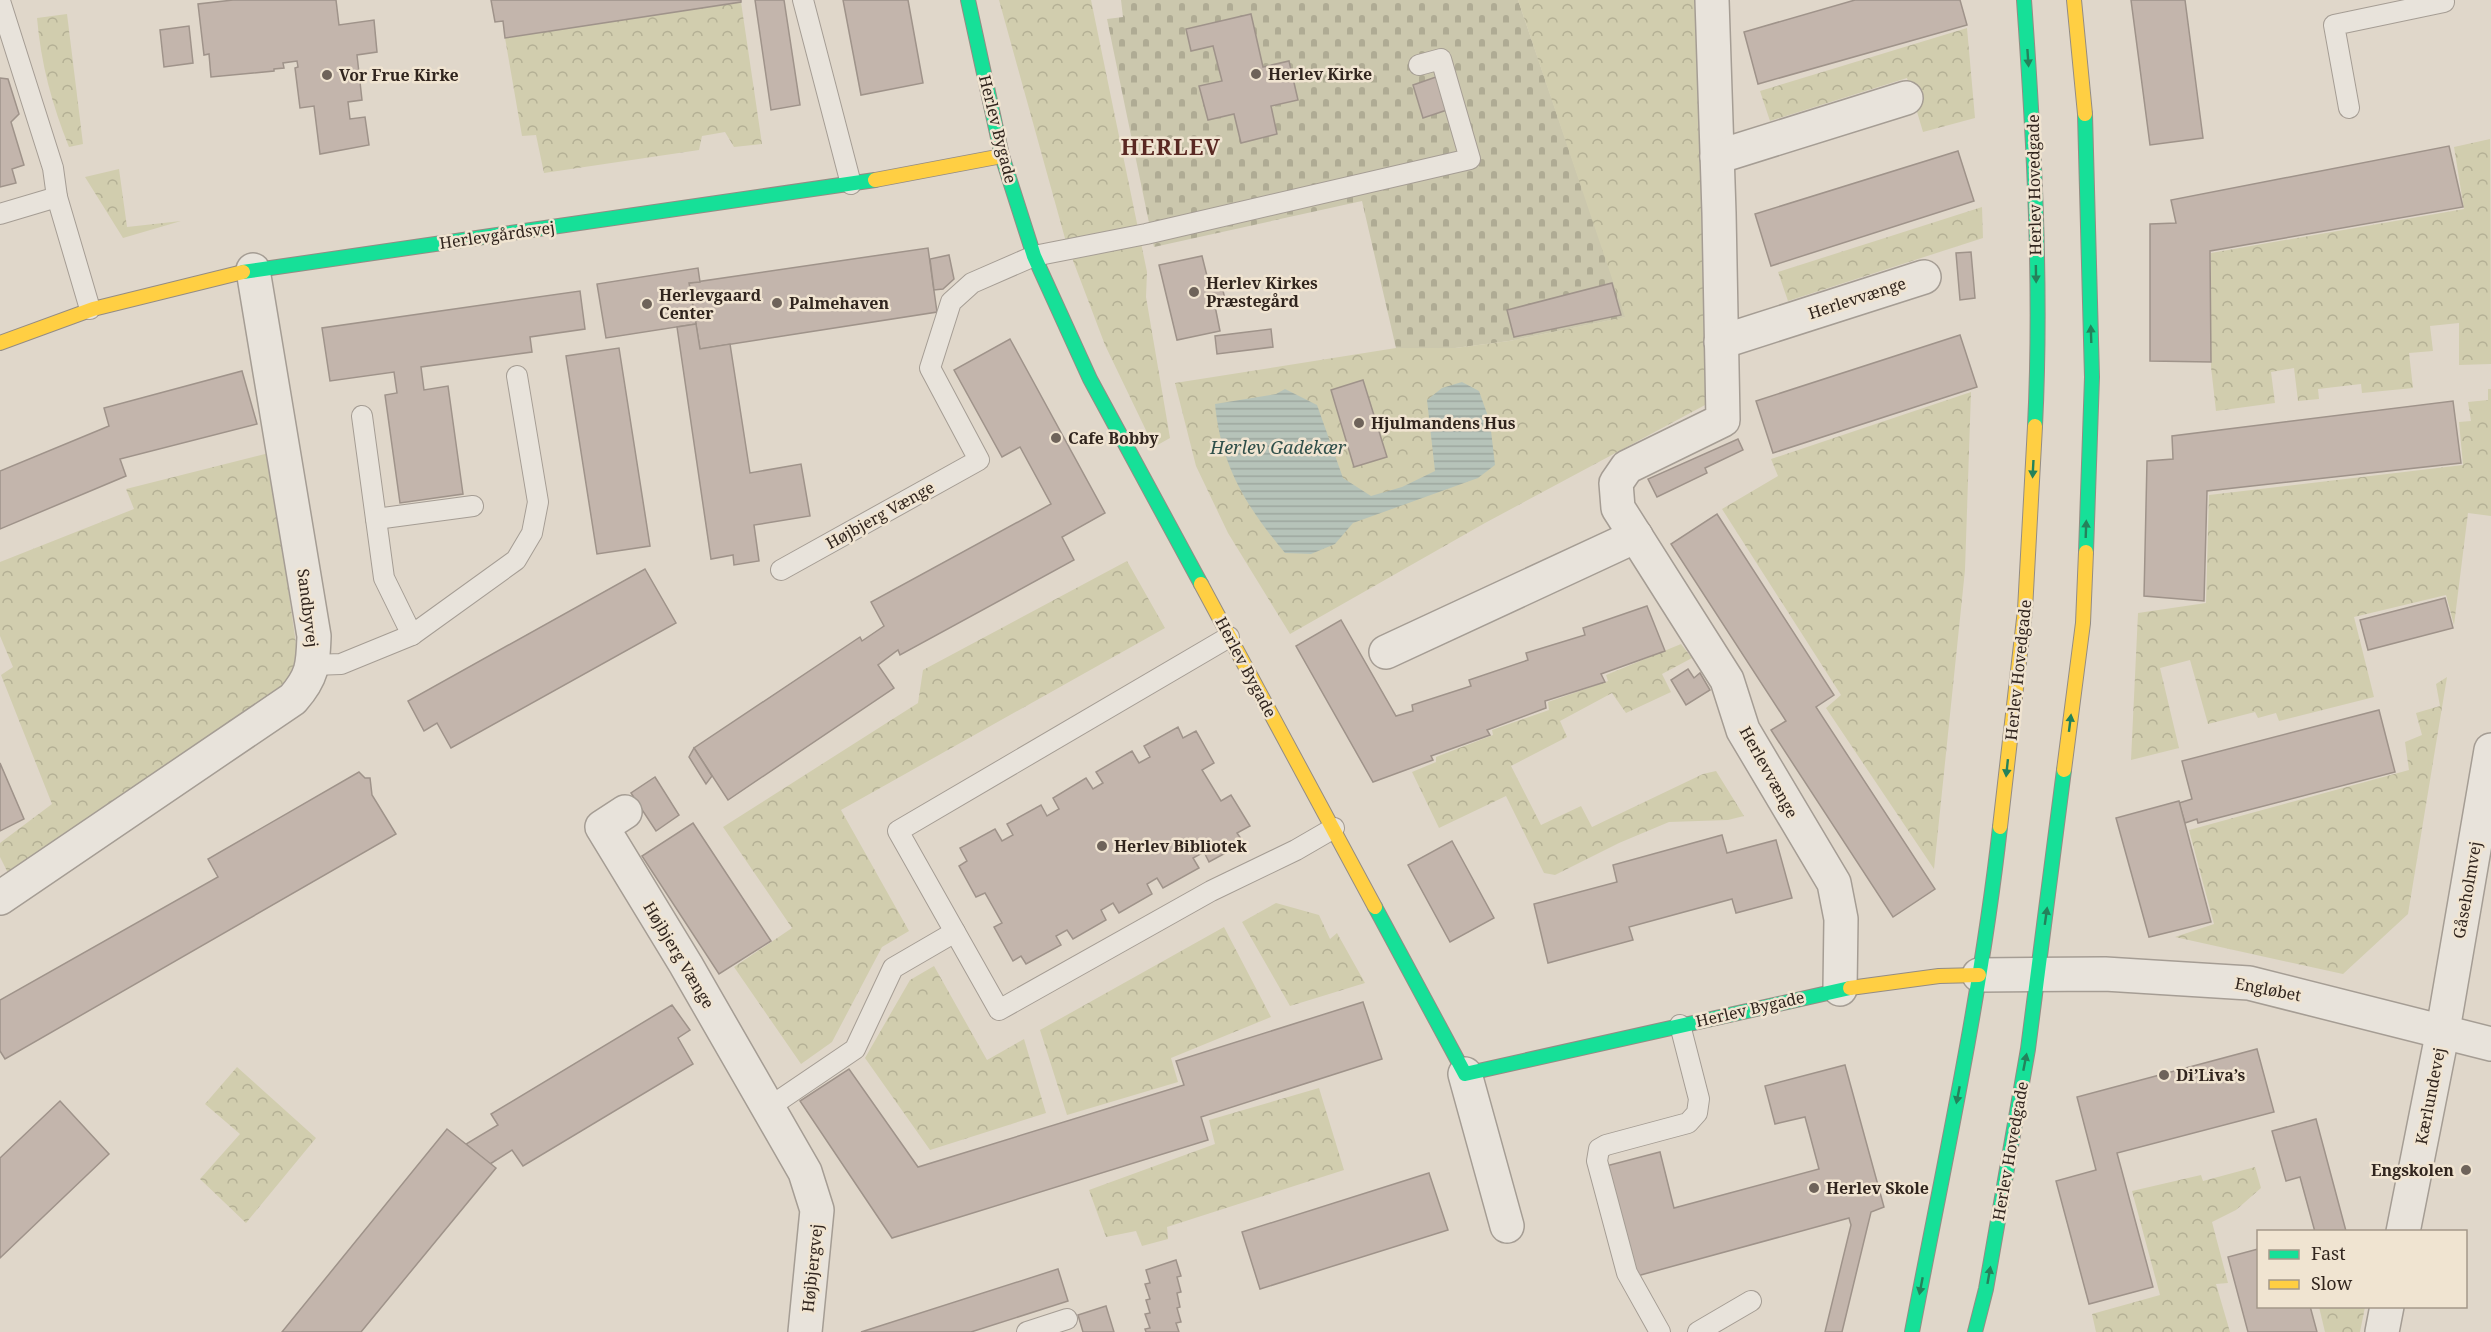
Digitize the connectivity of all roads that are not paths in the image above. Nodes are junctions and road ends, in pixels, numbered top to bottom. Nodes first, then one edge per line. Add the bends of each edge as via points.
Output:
1 (803, 0) edge
2 (968, 0) edge
3 (1712, 0) edge
4 (2024, 0) edge
5 (2074, 0) edge
6 (0, 1) edge
7 (2444, 2) dead end
8 (1419, 65) dead end
9 (1906, 99) dead end
10 (2349, 108) dead end
11 (1002, 156) junction
12 (1717, 157) junction
13 (851, 184) junction
14 (57, 197) junction
15 (0, 214) edge
16 (1034, 256) junction
17 (253, 270) junction
18 (1924, 277) dead end
19 (90, 309) junction
20 (1721, 342) junction
21 (0, 343) edge
22 (517, 376) dead end
23 (362, 416) dead end
24 (473, 506) dead end
25 (376, 519) junction
26 (1636, 536) junction
27 (781, 570) dead end
28 (412, 635) junction
29 (1229, 637) junction
30 (1386, 652) dead end
31 (313, 665) junction
32 (2491, 750) edge
33 (624, 812) dead end
34 (1334, 828) junction
35 (0, 898) edge
36 (955, 932) junction
37 (2038, 974) junction
38 (1979, 975) junction
39 (1840, 989) junction
40 (1680, 1025) junction
41 (2443, 1030) junction
42 (2491, 1044) edge
43 (1465, 1074) junction
44 (768, 1108) junction
45 (1507, 1226) dead end
46 (2403, 1230) edge
47 (1750, 1301) dead end
48 (2387, 1308) edge
49 (1067, 1319) dead end
50 (805, 1332) edge
51 (1027, 1332) edge
52 (1660, 1332) edge
53 (1698, 1332) edge
54 (1912, 1332) edge
55 (1975, 1332) edge
56 (2382, 1332) edge

1 - 13 lane
2 - 11 street, Herlev Bygade
3 - 12 street, Herlevvænge
4 -> 38 street, Herlev Hovedgade via 2032,111 2038,366 2025,610 1998,857
37 -> 5 street, Herlev Hovedgade via 2083,624 2092,377 2085,113
6 - 14 lane via 53,168
7 - 10 lane via 2334,25
8 - 16 lane via 1441,59 1470,159
9 - 12 street
11 - 13 street, Herlevgårdsvej
11 - 16 street, Herlev Bygade
12 - 20 street, Herlevvænge
13 - 17 street, Herlevgårdsvej
14 - 15 lane
14 - 19 lane
16 - 27 lane, Højbjerg Vænge via 972,283 951,302 930,368 979,460
16 - 29 street, Herlev Bygade via 1090,379
17 - 19 street, Herlevgårdsvej
17 - 31 street, Sandbyvej via 314,636
18 - 20 street, Herlevvænge
19 - 21 street, Herlevgårdsvej
20 - 26 street, Herlevvænge via 1723,420 1628,467 1616,483 1618,508
22 - 28 lane via 538,502 532,533 516,560
23 - 25 lane
24 - 25 lane
25 - 28 lane via 384,578
26 - 30 street
26 - 39 street, Herlevvænge via 1727,680 1748,740 1834,883 1841,919
28 - 31 lane via 341,664
29 - 34 street, Herlev Bygade
29 - 36 lane via 898,831
31 - 35 street, Sandbyvej via 307,682 293,699
32 - 41 street, Gåseholmvej
33 - 44 street, Højbjerg Vænge via 602,827
34 - 36 lane via 1211,891 999,1010
34 - 43 street, Herlev Bygade
36 - 44 lane via 893,968 855,1049
37 - 38 street, Herlev Bygade
37 - 41 street, Engløbet via 2248,983
55 -> 37 street, Herlev Hovedgade via 1986,1289
38 - 39 street, Herlev Bygade via 1939,976
38 -> 54 street, Herlev Hovedgade
39 - 40 street, Herlev Bygade
40 - 43 street, Herlev Bygade
40 - 52 lane via 1699,1099 1697,1113 1688,1123 1606,1145 1599,1149 1597,1161 1627,1273
41 - 42 street, Engløbet
41 - 46 street, Kærlundevej
43 - 45 street, Herlev Bygade
44 - 50 street, Højbjergvej via 805,1172 817,1210
47 - 53 lane
48 - 56 street
49 - 51 lane

